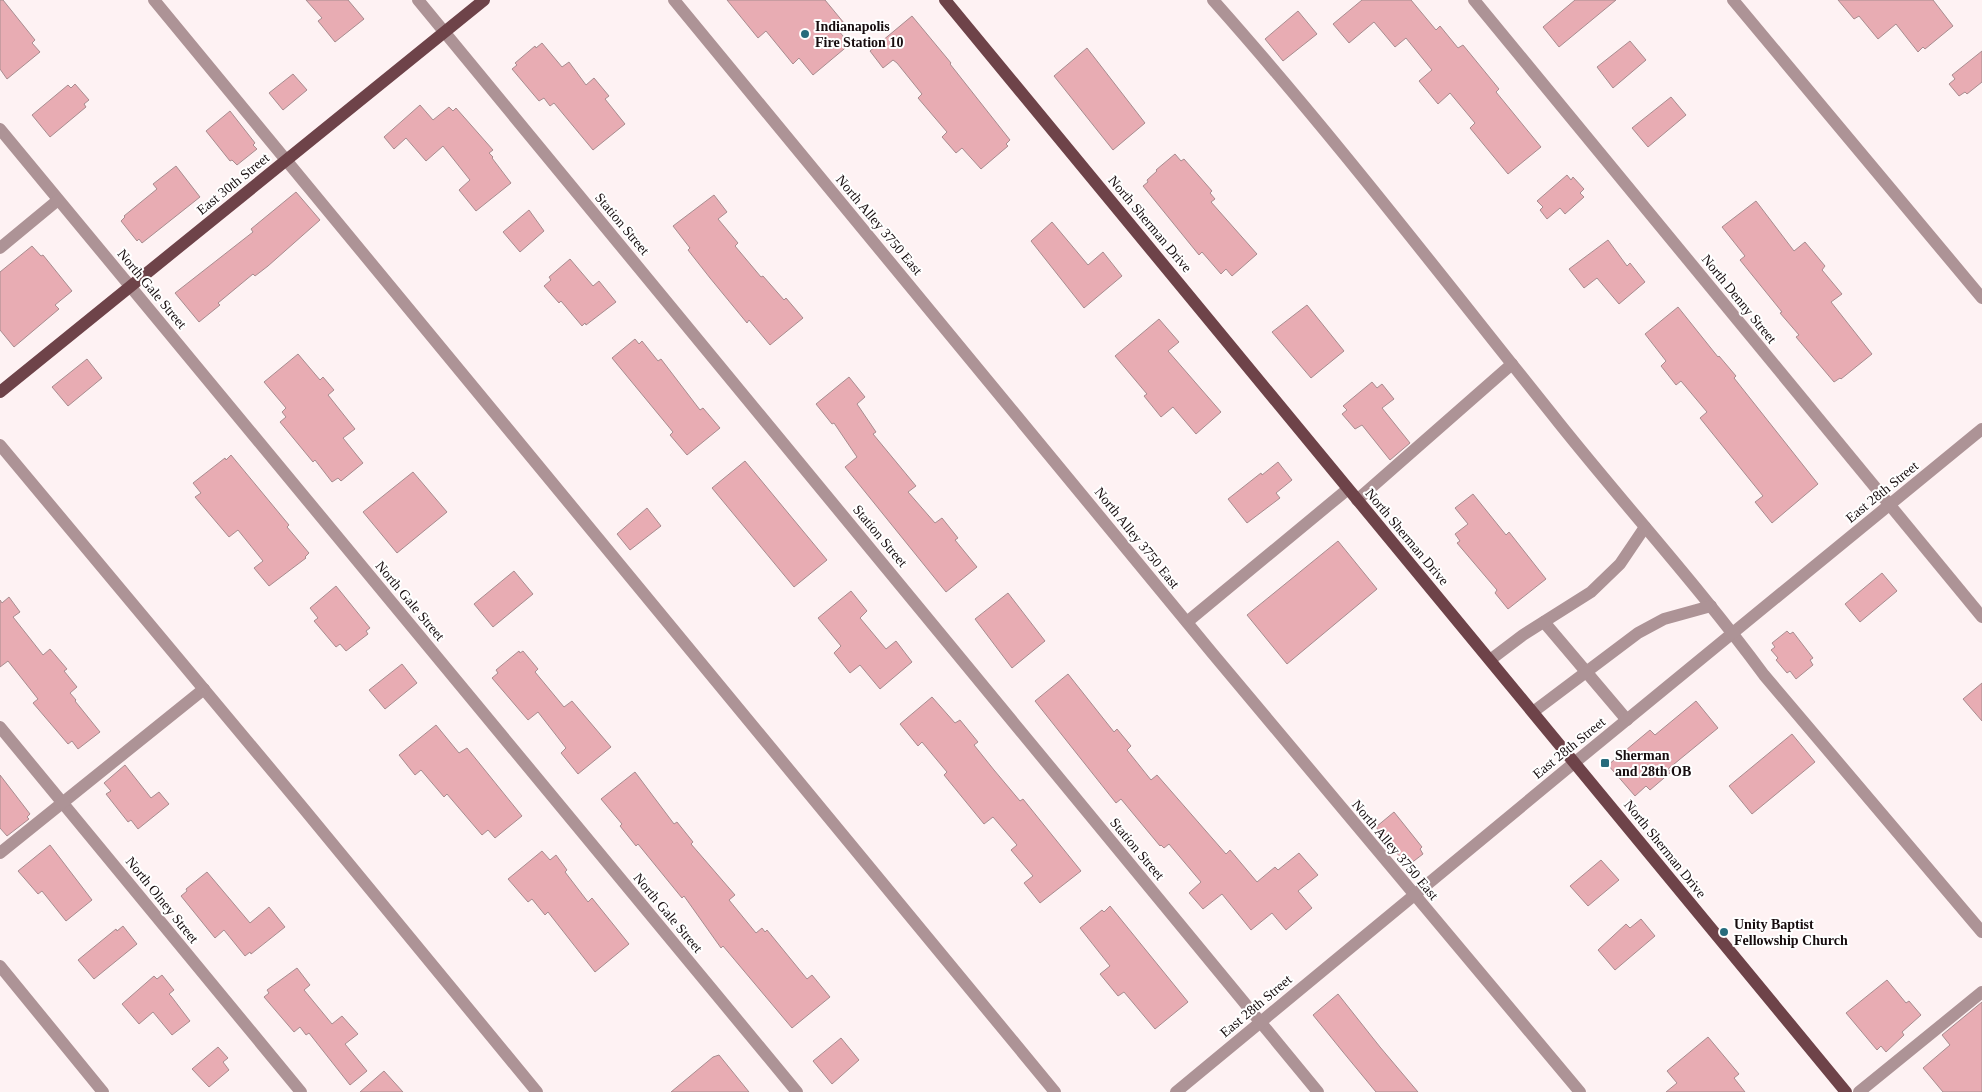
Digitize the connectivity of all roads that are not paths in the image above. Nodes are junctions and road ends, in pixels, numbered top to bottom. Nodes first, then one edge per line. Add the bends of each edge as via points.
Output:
1 (154, 0) edge
2 (418, 0) edge
3 (484, 0) edge
4 (674, 0) edge
5 (945, 0) edge
6 (1213, 0) edge
7 (1474, 0) edge
8 (1733, 0) edge
9 (445, 32) junction
10 (0, 130) edge
11 (286, 160) junction
12 (58, 200) junction
13 (0, 248) edge
14 (130, 286) junction
15 (1982, 298) edge
16 (1512, 364) junction
17 (0, 392) edge
18 (1982, 429) edge
19 (0, 445) edge
20 (1348, 489) junction
21 (1357, 500) junction
22 (1890, 505) junction
23 (1645, 527) junction
24 (1711, 606) junction
25 (1982, 616) edge
26 (1187, 622) junction
27 (1544, 622) junction
28 (1733, 633) junction
29 (1490, 660) junction
30 (1587, 671) junction
31 (204, 689) junction
32 (1533, 712) junction
33 (1627, 720) junction
34 (0, 727) edge
35 (1574, 763) junction
36 (63, 803) junction
37 (0, 853) edge
38 (1414, 895) junction
39 (1982, 932) edge
40 (0, 966) edge
41 (1982, 992) edge
42 (1260, 1021) junction
43 (103, 1092) edge
44 (301, 1092) edge
45 (537, 1092) edge
46 (797, 1092) edge
47 (1055, 1092) edge
48 (1176, 1092) edge
49 (1318, 1092) edge
50 (1580, 1092) edge
51 (1846, 1092) edge
52 (1859, 1092) edge

1 - 11 street
2 - 9 street, Station Street
3 - 9 main road, East 30th Street
4 - 26 street, North Alley 3750 East
5 - 20 main road, North Sherman Drive
6 - 16 street via 1272,66
7 - 22 street, North Denny Street
8 - 15 street
9 - 11 main road, East 30th Street
9 - 42 street, Station Street
10 - 12 street, North Gale Street
11 - 14 main road, East 30th Street
11 - 47 street
12 - 13 street
12 - 14 street, North Gale Street
14 - 17 main road, East 30th Street
14 - 46 street, North Gale Street
16 - 21 street
16 - 23 street
18 - 22 street, East 28th Street
19 - 31 street
20 - 21 main road, North Sherman Drive
20 - 26 street
21 - 29 main road, North Sherman Drive
22 - 25 street, North Denny Street
22 - 28 street, East 28th Street
23 - 24 street
23 - 27 street via 1620,564 1591,592
24 - 28 street
24 - 30 street via 1664,619 1638,633
26 - 38 street, North Alley 3750 East
27 - 29 street
27 - 30 street
28 - 33 street, East 28th Street
28 - 39 street via 1764,675
29 - 32 main road, North Sherman Drive
30 - 32 street
30 - 33 street
31 - 36 street
31 - 45 street
32 - 35 main road, North Sherman Drive
33 - 35 street, East 28th Street
34 - 36 street, North Olney Street
35 - 38 street, East 28th Street
35 - 51 main road, North Sherman Drive
36 - 37 street
36 - 44 street, North Olney Street
38 - 42 street, East 28th Street
38 - 50 street, North Alley 3750 East
40 - 43 street
41 - 52 street
42 - 48 street, East 28th Street
42 - 49 street, Station Street

